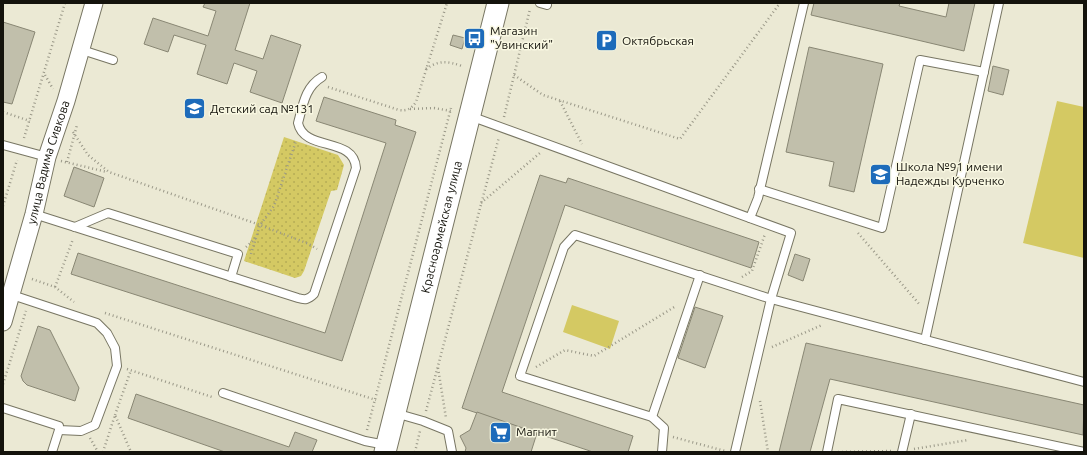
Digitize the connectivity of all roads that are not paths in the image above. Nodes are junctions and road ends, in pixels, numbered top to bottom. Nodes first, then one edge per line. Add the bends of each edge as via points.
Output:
1 (94, 3) edge
2 (498, 3) edge
3 (804, 3) edge
4 (999, 3) edge
5 (82, 50) junction
6 (113, 60) dead end
7 (984, 72) junction
8 (322, 77) dead end
9 (460, 113) junction
10 (3, 145) edge
11 (47, 158) junction
12 (759, 189) junction
13 (34, 214) junction
14 (750, 218) junction
15 (75, 227) junction
16 (700, 275) junction
17 (231, 277) junction
18 (7, 293) edge
19 (771, 300) junction
20 (3, 322) edge
21 (925, 340) junction
22 (1084, 382) edge
23 (223, 393) dead end
24 (3, 408) edge
25 (394, 413) junction
26 (911, 414) junction
27 (652, 417) junction
28 (59, 430) junction
29 (385, 449) edge
30 (52, 452) edge
31 (452, 452) edge
32 (662, 452) edge
33 (735, 452) edge
34 (827, 452) edge
35 (902, 452) edge
36 (1084, 452) edge

1 - 5 street, улица Вадима Сивкова
2 - 9 street, Красноармейская улица
3 - 12 lane
4 - 7 lane
5 - 6 lane
5 - 11 street, улица Вадима Сивкова
7 - 12 lane via 920,60 882,228
7 - 21 lane
8 - 17 lane via 308,89 298,123 301,133 308,138 349,152 356,168 314,294 304,300
9 - 14 lane
9 - 25 street, Красноармейская улица
10 - 11 lane
11 - 13 street, улица Вадима Сивкова
12 - 14 lane
13 - 15 lane
13 - 18 street, улица Вадима Сивкова
14 - 19 lane via 791,232
15 - 17 lane
15 - 17 lane via 108,213 238,254
16 - 19 lane
16 - 27 lane
16 - 27 lane via 575,235 564,247 520,376
18 - 20 street, улица Вадима Сивкова
18 - 28 lane via 97,323 112,341 117,354 118,366 95,425 86,430
19 - 21 lane
19 - 33 lane
21 - 22 lane
23 - 29 lane
24 - 28 lane via 60,426
25 - 29 street, Красноармейская улица
25 - 31 lane via 448,431
26 - 34 lane via 838,399
26 - 35 lane
26 - 36 lane
27 - 32 lane via 664,428
28 - 30 lane

